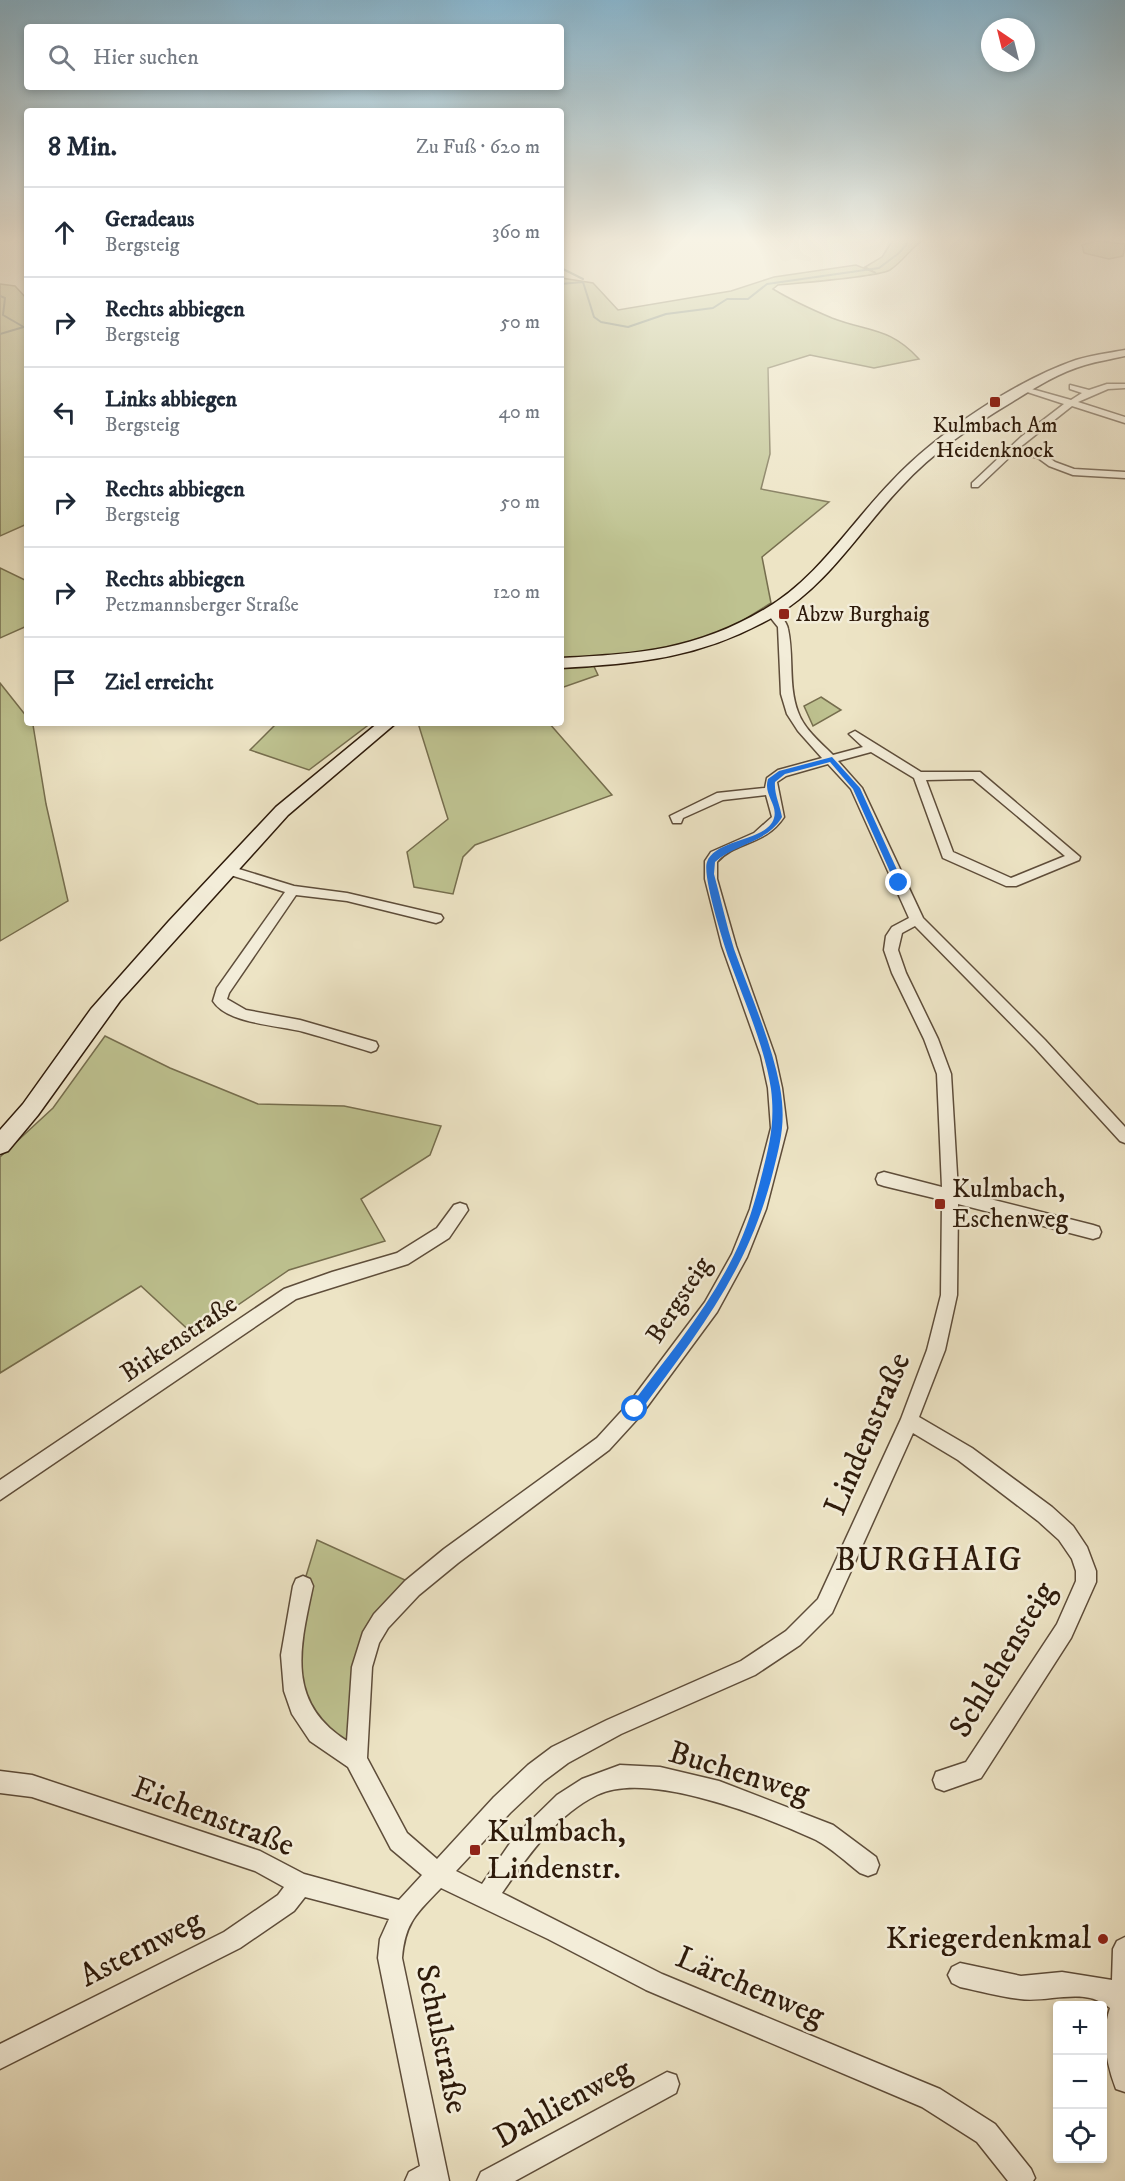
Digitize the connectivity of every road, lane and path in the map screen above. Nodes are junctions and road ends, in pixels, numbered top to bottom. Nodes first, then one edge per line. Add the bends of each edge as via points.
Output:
1 (1125, 353) edge
2 (1125, 386) edge
3 (1073, 387) dead end
4 (1024, 388) junction
5 (1091, 394) junction
6 (1071, 404) junction
7 (1125, 420) edge
8 (1013, 449) junction
9 (1125, 475) edge
10 (975, 485) dead end
11 (771, 612) junction
12 (564, 663) edge
13 (384, 726) edge
14 (855, 734) dead end
15 (872, 748) junction
16 (832, 759) junction
17 (919, 776) junction
18 (770, 791) junction
19 (677, 820) dead end
20 (229, 870) junction
21 (293, 890) junction
22 (436, 918) dead end
23 (917, 920) junction
24 (371, 1046) dead end
25 (1125, 1137) edge
26 (0, 1145) edge
27 (884, 1179) dead end
28 (950, 1197) junction
29 (460, 1210) dead end
30 (1093, 1232) dead end
31 (436, 1251) dead end
32 (402, 1258) junction
33 (909, 1421) junction
34 (0, 1491) edge
35 (303, 1586) dead end
36 (356, 1759) junction
37 (944, 1780) dead end
38 (0, 1782) edge
39 (868, 1865) dead end
40 (437, 1874) junction
41 (300, 1884) junction
42 (486, 1897) junction
43 (403, 1912) junction
44 (1125, 1949) edge
45 (960, 1975) dead end
46 (1124, 2004) edge
47 (0, 2057) edge
48 (1125, 2080) edge
49 (667, 2084) dead end
50 (430, 2178) edge
51 (1022, 2178) dead end
52 (490, 2181) edge

1 - 4 street via 1065,368
2 - 5 street via 1113,385
3 - 5 street
4 - 6 street
4 - 11 street via 928,453 896,484 814,580
5 - 6 street
6 - 7 street
6 - 8 street via 1037,426
8 - 9 street via 1041,456 1073,472
8 - 10 street
11 - 12 street via 723,636 680,651
11 - 16 street via 783,627 787,694 793,714 802,729
13 - 20 street via 289,804
14 - 15 street
15 - 16 street
15 - 17 street
16 - 18 street via 782,773 771,781
16 - 23 street via 856,788
17 - 17 street via 950,856 1011,883 1074,857 976,775
18 - 19 street via 722,796 676,816
18 - 36 street, Bergsteig via 778,817 774,825 716,855 710,874 729,946 768,1056 779,1128 759,1209 739,1257 711,1307 664,1372 603,1444 443,1563 381,1621 370,1639 362,1666
20 - 21 street
20 - 26 street via 112,997 25,1119
21 - 22 street via 347,897
21 - 24 street via 222,992 220,1001 253,1016
23 - 25 street
23 - 28 street, Lindenstraße via 897,930 891,950 944,1074
27 - 28 street
28 - 30 street
28 - 33 street, Lindenstraße via 949,1295 936,1350
29 - 32 street, Birkenstraße via 442,1233
31 - 32 street, Birkenstraße
32 - 34 street, Birkenstraße via 290,1294
33 - 37 street, Schlehensteig via 965,1454 1045,1514 1066,1533 1086,1571 1082,1592 1064,1631 973,1770
33 - 40 street, Lindenstraße via 825,1605 793,1638 748,1668 560,1755 502,1805
35 - 36 street via 294,1630 294,1692 308,1722
36 - 40 street via 399,1841
38 - 41 street, Eichenstraße via 32,1786 260,1862
39 - 42 street, Buchenweg via 825,1833 719,1792 660,1778 620,1776 590,1787 565,1803 523,1844
40 - 42 street, Lärchenweg
40 - 43 street, Lindenstraße
41 - 43 street, Eichenstraße
41 - 47 street, Asternweg via 286,1903 232,1940
42 - 51 street, Lärchenweg via 654,1982 931,2098 986,2133
43 - 50 street, Schulstraße via 390,1958
44 - 46 street
45 - 46 street via 1021,1988 1062,1984 1106,1989
46 - 48 street via 1116,2043
49 - 52 street, Dahlienweg

